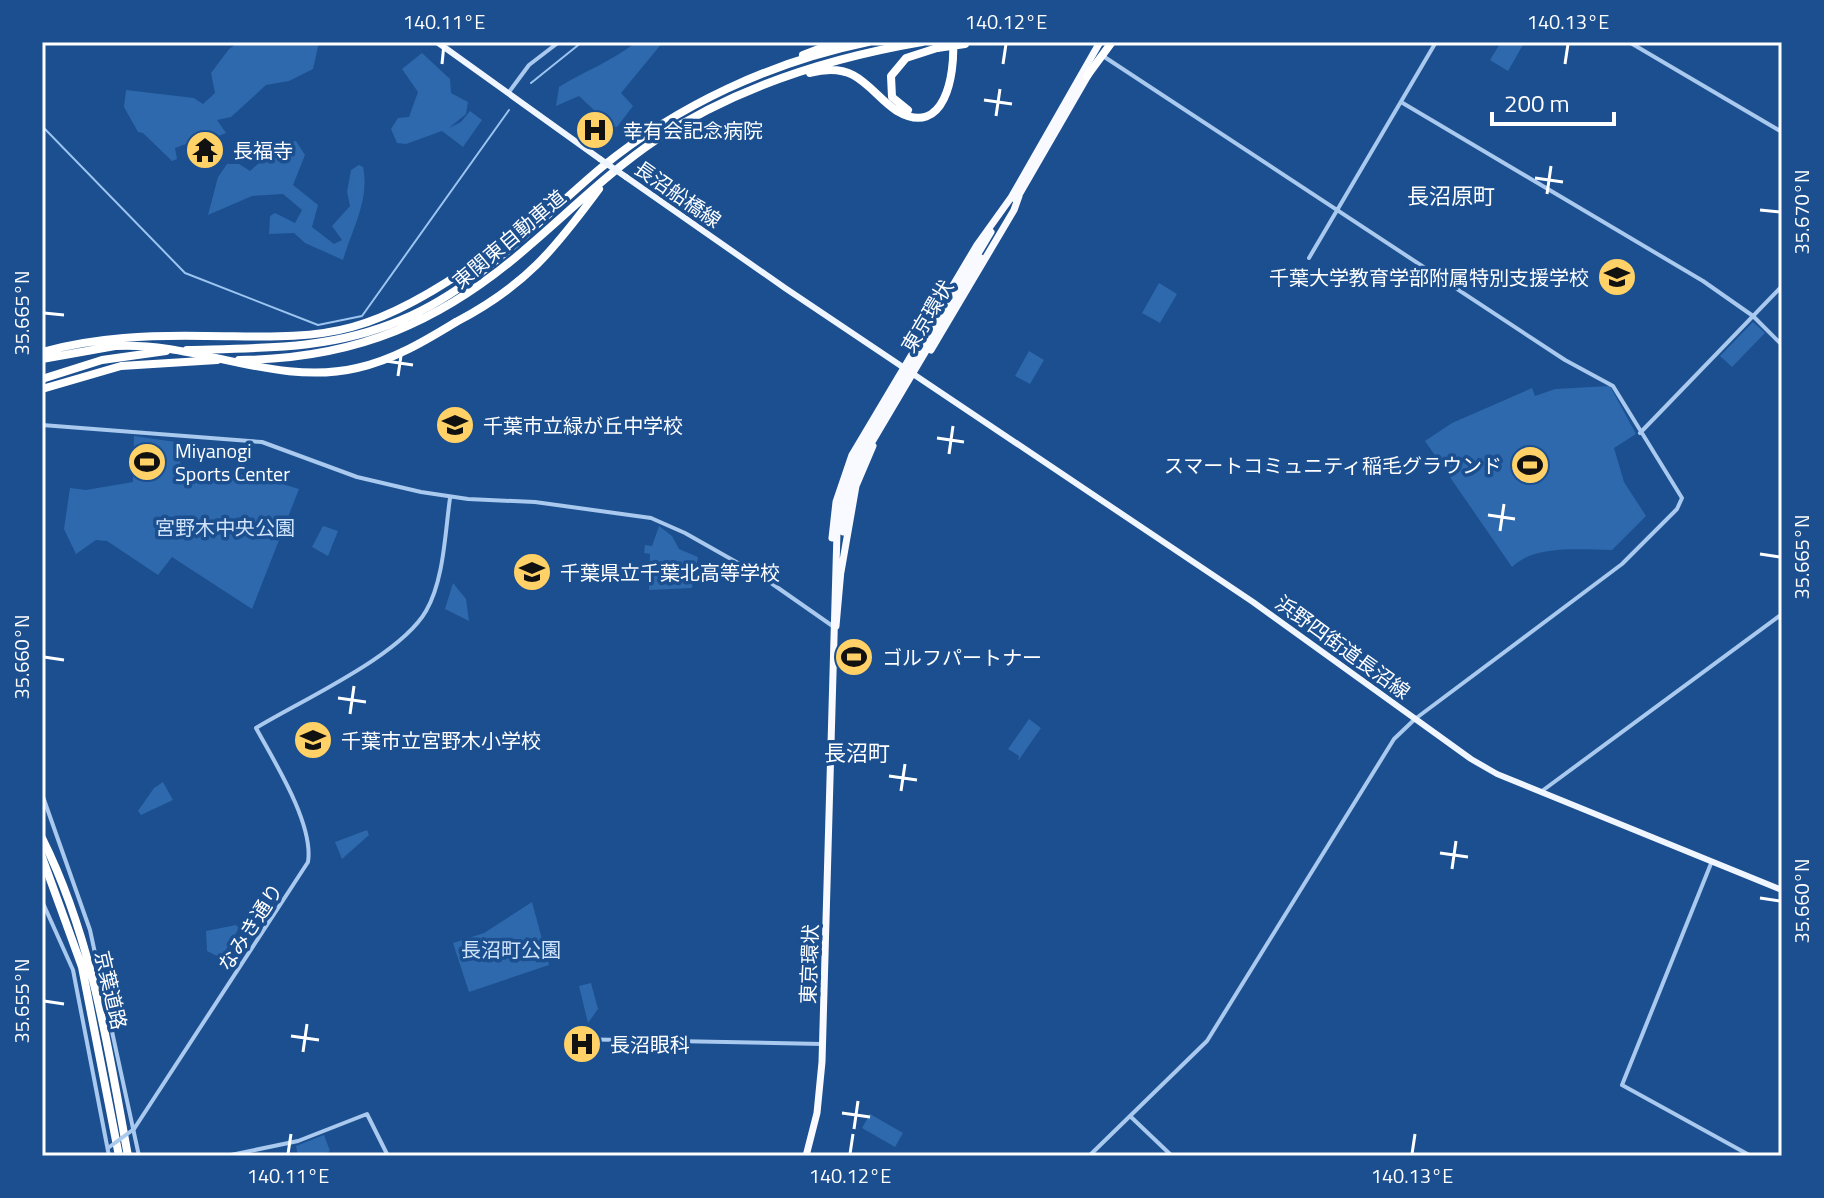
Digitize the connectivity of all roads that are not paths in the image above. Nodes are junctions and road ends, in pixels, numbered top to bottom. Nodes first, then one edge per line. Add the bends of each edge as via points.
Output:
1 (437, 42) edge
2 (559, 42) edge
3 (837, 42) edge
4 (868, 42) edge
5 (922, 42) edge
6 (951, 42) edge
7 (976, 42) edge
8 (1100, 42) edge
9 (1109, 42) edge
10 (1436, 42) edge
11 (1629, 42) edge
12 (965, 44) edge
13 (1103, 56) junction
14 (766, 72) junction
15 (1087, 76) junction
16 (509, 92) junction
17 (1401, 102) junction
18 (713, 108) junction
19 (1782, 132) edge
20 (599, 170) junction
21 (609, 175) junction
22 (1017, 194) junction
23 (1336, 211) junction
24 (1309, 258) dead end
25 (1782, 286) edge
26 (1753, 316) junction
27 (1782, 345) edge
28 (42, 352) edge
29 (42, 359) edge
30 (904, 367) junction
31 (916, 374) junction
32 (42, 379) edge
33 (42, 391) edge
34 (42, 425) edge
35 (1640, 433) junction
36 (450, 498) junction
37 (838, 572) junction
38 (1782, 614) edge
39 (836, 628) junction
40 (1415, 719) junction
41 (1542, 791) junction
42 (42, 794) edge
43 (42, 838) edge
44 (42, 857) edge
45 (1712, 861) junction
46 (1782, 890) edge
47 (42, 901) edge
48 (570, 1039) dead end
49 (822, 1044) junction
50 (1130, 1116) junction
51 (134, 1129) junction
52 (108, 1148) junction
53 (107, 1156) edge
54 (119, 1156) edge
55 (128, 1156) edge
56 (139, 1156) edge
57 (226, 1156) edge
58 (388, 1156) edge
59 (806, 1156) edge
60 (1089, 1156) edge
61 (1172, 1156) edge
62 (1751, 1156) edge

1 - 16 main road, 長沼船橋線
2 - 16 street via 529,65
3 - 14 highway
4 - 14 highway, 東関東自動車道
5 - 18 highway, 東関東自動車道 via 806,69
6 - 12 highway, bridge via 948,76 941,97 922,111 902,107 890,90 894,69 906,58 937,48
6 - 18 highway via 947,95 936,110 923,116 900,112 855,76 830,70 795,77
7 - 12 highway
8 - 22 highway, 東京環状
9 - 13 highway
9 - 15 highway, 東京環状
10 - 17 street
11 - 19 street
13 - 15 highway
13 - 23 street
14 - 20 highway, 東関東自動車道 via 674,117
15 - 22 highway, 東京環状
16 - 30 main road, 長沼船橋線, bridge
17 - 23 street
17 - 26 street via 1676,264
18 - 21 highway, 東関東自動車道
20 - 28 highway via 519,233 379,319 307,335 128,337
20 - 32 highway, 東関東自動車道 via 459,289 373,331 301,347 136,354
21 - 29 highway, bridge via 549,256 490,304 397,355 338,372 286,371 165,346 115,346
21 - 33 highway, 東関東自動車道 via 464,298 376,340 283,359 146,363 69,379
22 - 30 highway via 990,224
22 - 31 highway via 989,253
22 - 37 highway, 東京環状, bridge via 859,464 840,532
23 - 24 street
23 - 35 street via 1565,360 1608,380
25 - 26 street
26 - 27 street
26 - 35 street
30 - 31 main road, 長沼船橋線
30 - 37 highway via 852,455 839,489 833,526
31 - 37 highway via 856,486
31 - 40 main road, 浜野四街道長沼線 via 1253,602
34 - 36 street via 262,442 357,477
35 - 40 street via 1682,498 1677,509 1622,564
36 - 39 street via 535,502 651,518 774,584
36 - 51 street, なみき通り via 434,592 413,629 392,648 256,728 289,790 309,844 308,862
37 - 39 highway, 東京環状
38 - 41 street
39 - 49 highway, 東京環状
40 - 41 main road, 浜野四街道長沼線 via 1485,768
40 - 50 street via 1380,759 1207,1041
41 - 45 main road, 浜野四街道長沼線
42 - 51 street via 90,930
43 - 55 highway, 京葉道路 via 70,899 90,964
44 - 54 highway, 京葉道路 via 82,967
45 - 46 main road, 浜野四街道長沼線
45 - 62 street via 1622,1085
47 - 52 street via 73,970
48 - 49 street
49 - 59 highway, 東京環状 via 817,1113
50 - 60 street
50 - 61 street
51 - 52 street, bridge
51 - 56 street
52 - 53 street
57 - 58 street via 298,1141 367,1114

